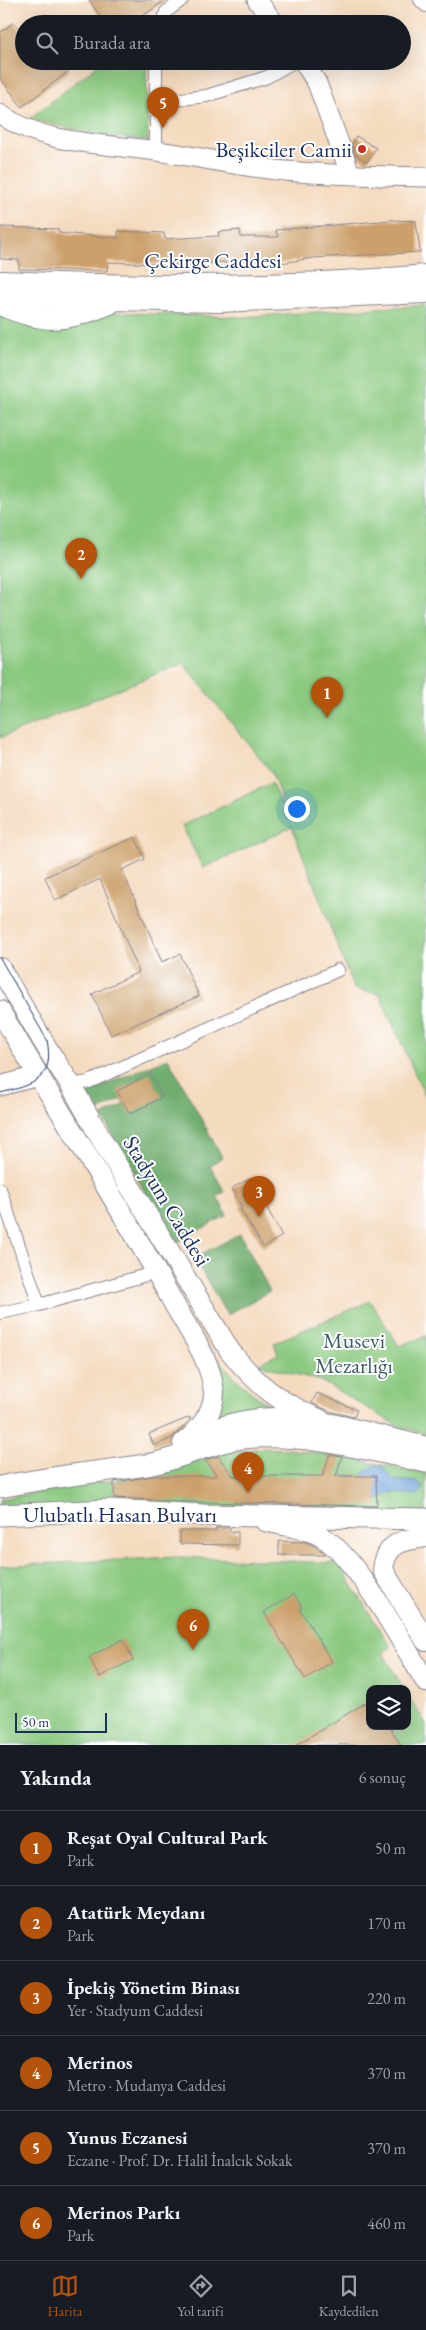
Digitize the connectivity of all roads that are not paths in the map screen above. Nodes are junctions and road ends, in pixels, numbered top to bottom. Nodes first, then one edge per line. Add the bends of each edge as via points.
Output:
1 (182, 0) edge
2 (257, 0) edge
3 (420, 0) edge
4 (426, 6) edge
5 (165, 15) edge
6 (268, 15) edge
7 (156, 70) edge
8 (279, 70) edge
9 (309, 70) edge
10 (156, 102) junction
11 (0, 114) edge
12 (156, 150) junction
13 (350, 173) junction
14 (426, 177) edge
15 (426, 275) edge
16 (0, 281) edge
17 (426, 293) edge
18 (0, 298) edge
19 (123, 299) junction
20 (0, 305) edge
21 (0, 968) edge
22 (338, 970) dead end
23 (0, 1011) edge
24 (38, 1076) junction
25 (72, 1085) junction
26 (0, 1086) edge
27 (0, 1189) edge
28 (157, 1272) junction
29 (39, 1306) junction
30 (0, 1312) edge
31 (330, 1423) junction
32 (426, 1446) edge
33 (426, 1462) edge
34 (149, 1465) junction
35 (0, 1488) edge
36 (0, 1515) edge
37 (241, 1515) junction
38 (426, 1519) edge
39 (426, 1530) edge
40 (426, 1537) edge
41 (426, 1641) edge
42 (426, 1682) edge

1 - 5 street
2 - 6 main road
3 - 4 street
7 - 10 street
8 - 10 street via 206,96
9 - 13 main road via 317,83
10 - 12 street
11 - 12 main road via 48,136 99,146
12 - 13 main road via 285,171
13 - 14 main road
15 - 16 main road, Çekirge Caddesi via 234,285
17 - 19 main road, Çekirge Caddesi via 219,302
18 - 19 main road, Çekirge Caddesi
19 - 20 main road via 81,315 52,320 32,318
21 - 25 main road, Stadyum Caddesi
22 - 25 street via 89,1082
23 - 24 main road
24 - 26 main road
24 - 28 main road
25 - 31 main road, Stadyum Caddesi via 99,1136 230,1351 251,1377 274,1396 301,1412
27 - 29 street
28 - 29 street
28 - 34 main road via 205,1360 214,1396 207,1417 193,1436
29 - 30 street
31 - 32 highway
31 - 34 highway via 297,1418 259,1419 217,1427
33 - 34 highway via 301,1439 241,1438
34 - 35 highway, Ulubatlı Hasan Bulvarı via 90,1471
36 - 37 highway, Ulubatlı Hasan Bulvarı via 110,1510
37 - 38 highway
37 - 39 highway via 328,1527
37 - 42 main road via 319,1535 340,1551 363,1580
40 - 41 main road via 409,1539 391,1547 383,1570

